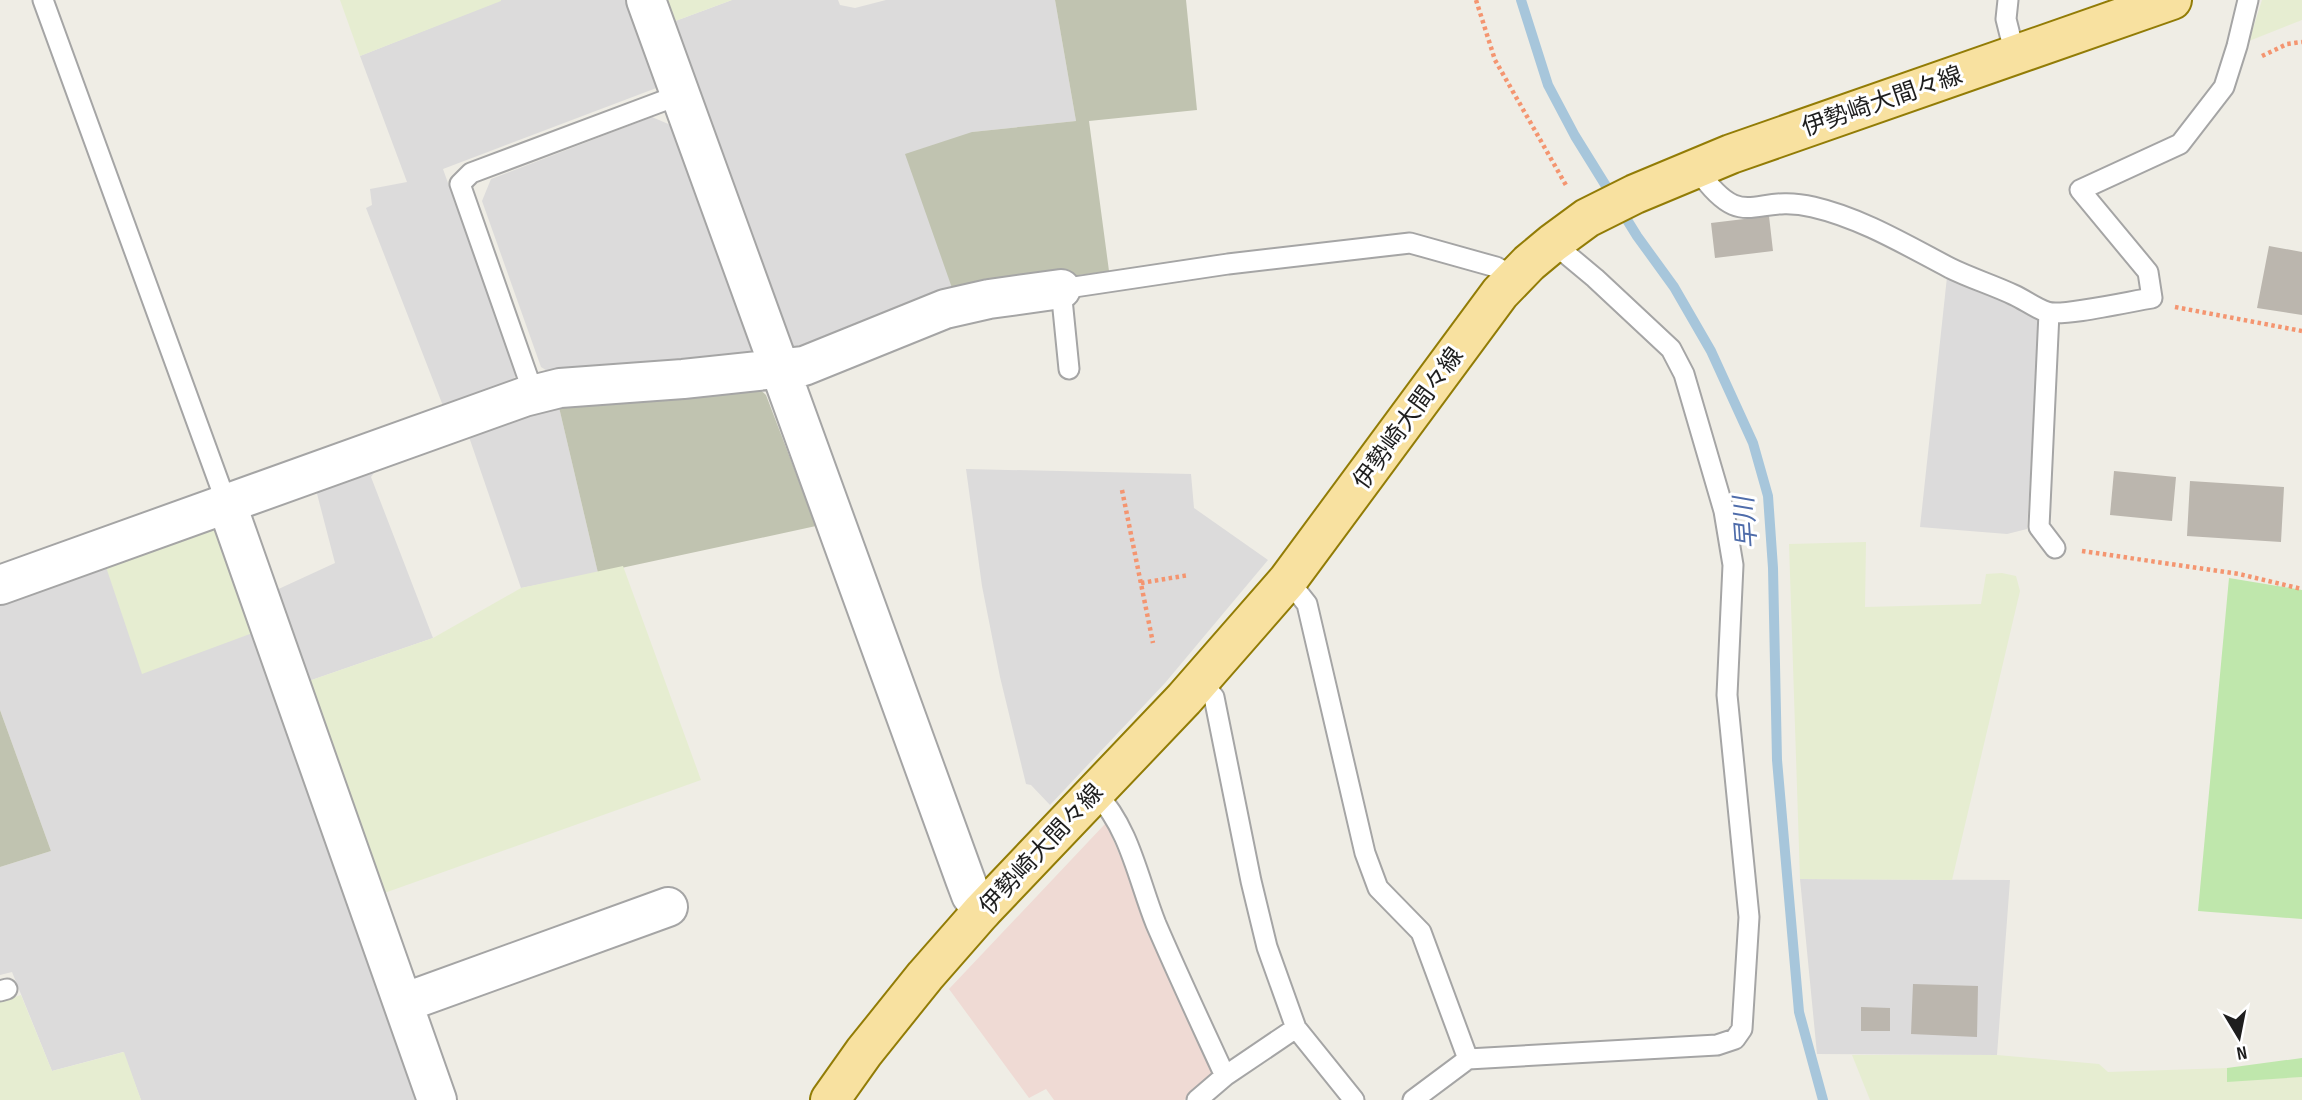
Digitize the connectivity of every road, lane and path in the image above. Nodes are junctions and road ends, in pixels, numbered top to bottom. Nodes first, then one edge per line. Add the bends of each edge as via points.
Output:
1 (43, 0) edge
2 (646, 0) edge
3 (1476, 0) edge
4 (2008, 0) edge
5 (2172, 0) edge
6 (2248, 0) edge
7 (2015, 55) junction
8 (679, 95) junction
9 (1697, 169) junction
10 (1590, 216) junction
11 (1553, 243) junction
12 (1515, 277) junction
13 (1061, 289) junction
14 (2152, 298) junction
15 (2049, 313) junction
16 (2302, 331) edge
17 (1069, 369) dead end
18 (778, 370) junction
19 (534, 395) junction
20 (1122, 490) dead end
21 (226, 502) junction
22 (2055, 548) joint
23 (1189, 575) dead end
24 (1288, 580) junction
25 (1141, 583) junction
26 (0, 584) edge
27 (2302, 589) edge
28 (1153, 643) dead end
29 (1199, 680) junction
30 (1096, 793) junction
31 (668, 907) dead end
32 (982, 911) junction
33 (403, 1003) junction
34 (1296, 1028) junction
35 (1468, 1059) junction
36 (1225, 1076) junction
37 (437, 1100) edge
38 (830, 1100) edge
39 (1198, 1100) edge
40 (1354, 1100) edge
41 (1413, 1100) edge

1 - 21 lane
2 - 8 street
3 - 10 path via 1495,60 1549,158
4 - 7 lane via 2006,19
5 - 7 main road, 伊勢崎大間々線
6 - 14 lane via 2224,87 2180,144 2080,190 2148,272
7 - 9 main road, 伊勢崎大間々線
8 - 18 street
8 - 19 lane via 471,173 460,184
9 - 10 main road, 伊勢崎大間々線
9 - 15 lane via 1731,206 1811,206 1832,213
10 - 11 main road, 伊勢崎大間々線
11 - 12 main road, 伊勢崎大間々線
11 - 35 lane via 1671,349 1684,374 1724,512 1733,565 1727,695 1749,917 1742,1029 1735,1039 1717,1045
12 - 13 lane via 1496,267 1410,243
12 - 24 main road, 伊勢崎大間々線
13 - 17 lane
13 - 18 street via 945,309 804,366
14 - 15 lane
14 - 16 path via 2160,305
15 - 22 lane via 2039,527
18 - 19 street via 560,387
18 - 32 street via 971,895
19 - 21 street
20 - 25 path
21 - 26 street
21 - 33 street
22 - 27 path via 2239,574
23 - 25 path
24 - 29 main road, 伊勢崎大間々線
24 - 35 lane via 1307,604 1365,853 1378,888 1421,932
25 - 28 path
29 - 30 main road, 伊勢崎大間々線
29 - 34 lane via 1213,696 1264,934
30 - 32 main road, 伊勢崎大間々線
30 - 36 lane via 1122,829 1156,922
31 - 33 street
32 - 38 main road, 伊勢崎大間々線
33 - 37 street
34 - 36 lane
34 - 40 lane
35 - 41 lane
36 - 39 lane

